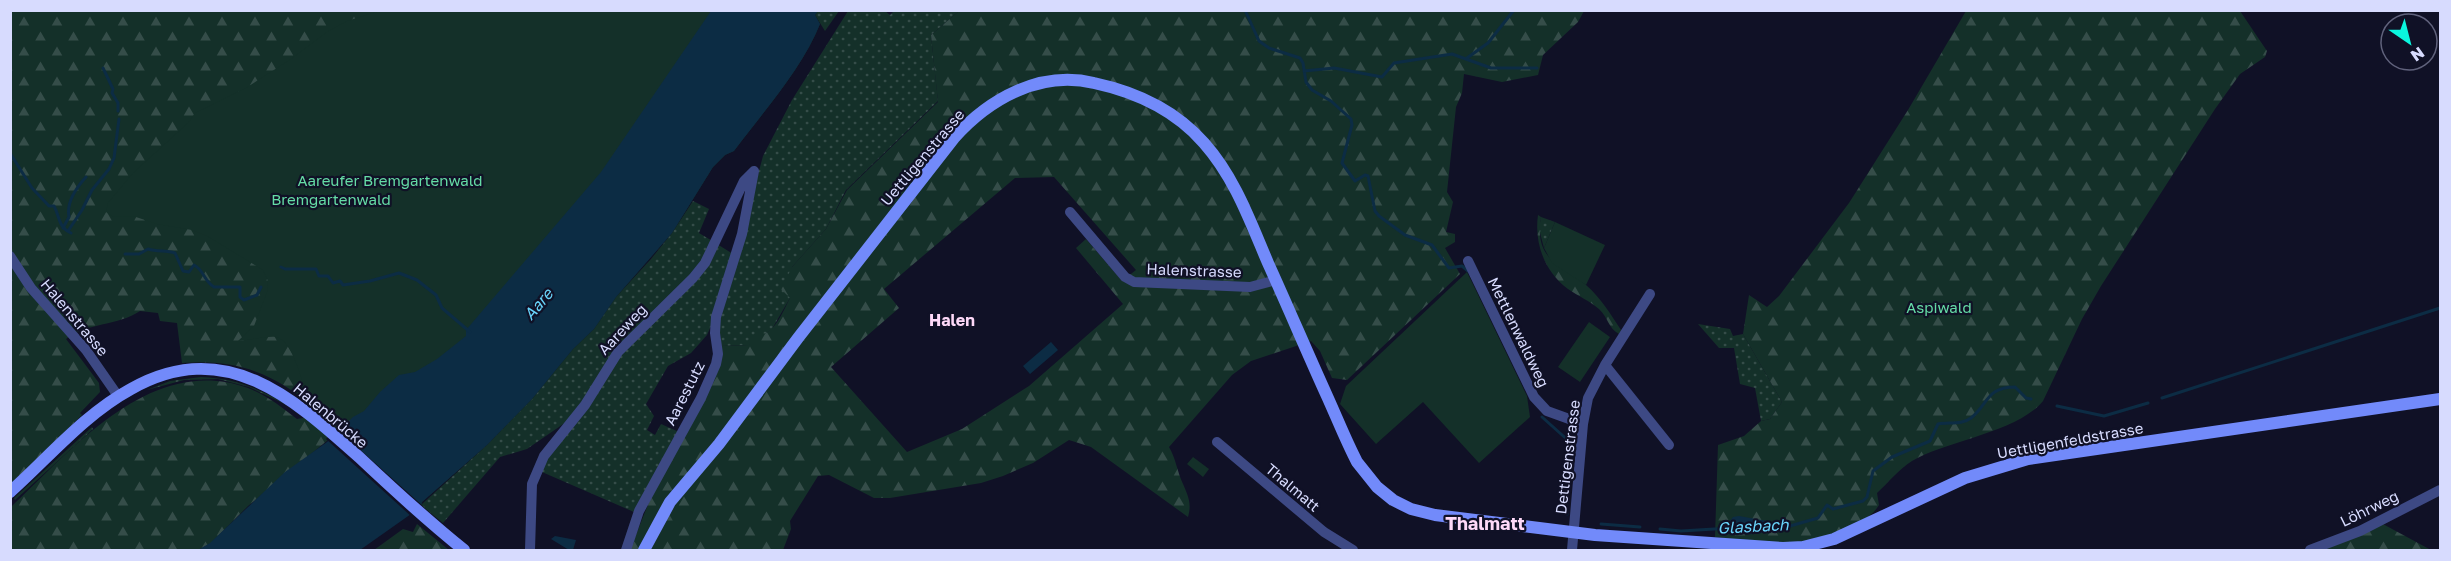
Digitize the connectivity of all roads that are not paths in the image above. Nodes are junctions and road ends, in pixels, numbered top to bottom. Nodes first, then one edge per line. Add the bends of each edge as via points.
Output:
1 (754, 171) joint
2 (1070, 212) dead end
3 (10, 256) edge
4 (1468, 261) dead end
5 (1276, 280) junction
6 (1650, 294) dead end
7 (1605, 365) junction
8 (118, 396) junction
9 (2440, 399) edge
10 (1583, 424) junction
11 (1217, 442) dead end
12 (1669, 445) dead end
13 (2440, 490) edge
14 (10, 492) edge
15 (1574, 533) junction
16 (464, 550) edge
17 (530, 550) edge
18 (626, 550) edge
19 (644, 550) edge
20 (1353, 550) edge
21 (1572, 550) edge
22 (2310, 550) edge

1 - 17 street, Aareweg via 744,181 705,263 613,359 585,405 544,456 532,484
1 - 18 street, Aarestutz via 742,234 716,317 716,364 639,511
2 - 5 street, Halenstrasse via 1125,277 1134,282 1250,287
3 - 8 street, Halenstrasse
4 - 10 street, Mettlenwaldweg via 1534,397 1548,411
5 - 15 main road, Uettligenstrasse via 1352,453 1369,479 1385,494 1402,505 1435,515
5 - 19 main road, Uettligenstrasse via 1235,186 1203,142 1182,122 1140,97 1087,81 1044,83 1013,92 986,107 954,138 670,502
6 - 7 street, Dettigenstrasse
7 - 10 street, Dettigenstrasse via 1588,398
7 - 12 street
8 - 14 main road, Halenbrücke
8 - 16 main road, Halenbrücke via 141,383 183,370 220,370 259,381 304,409
9 - 15 main road, Uettligenfeldstrasse via 2028,459 1976,474 1844,535 1803,547 1767,548
10 - 15 street, Dettigenstrasse
11 - 20 street, Thalmatt via 1324,532
13 - 22 street, Löhrweg via 2360,531
15 - 21 street, Dettigenstrasse

